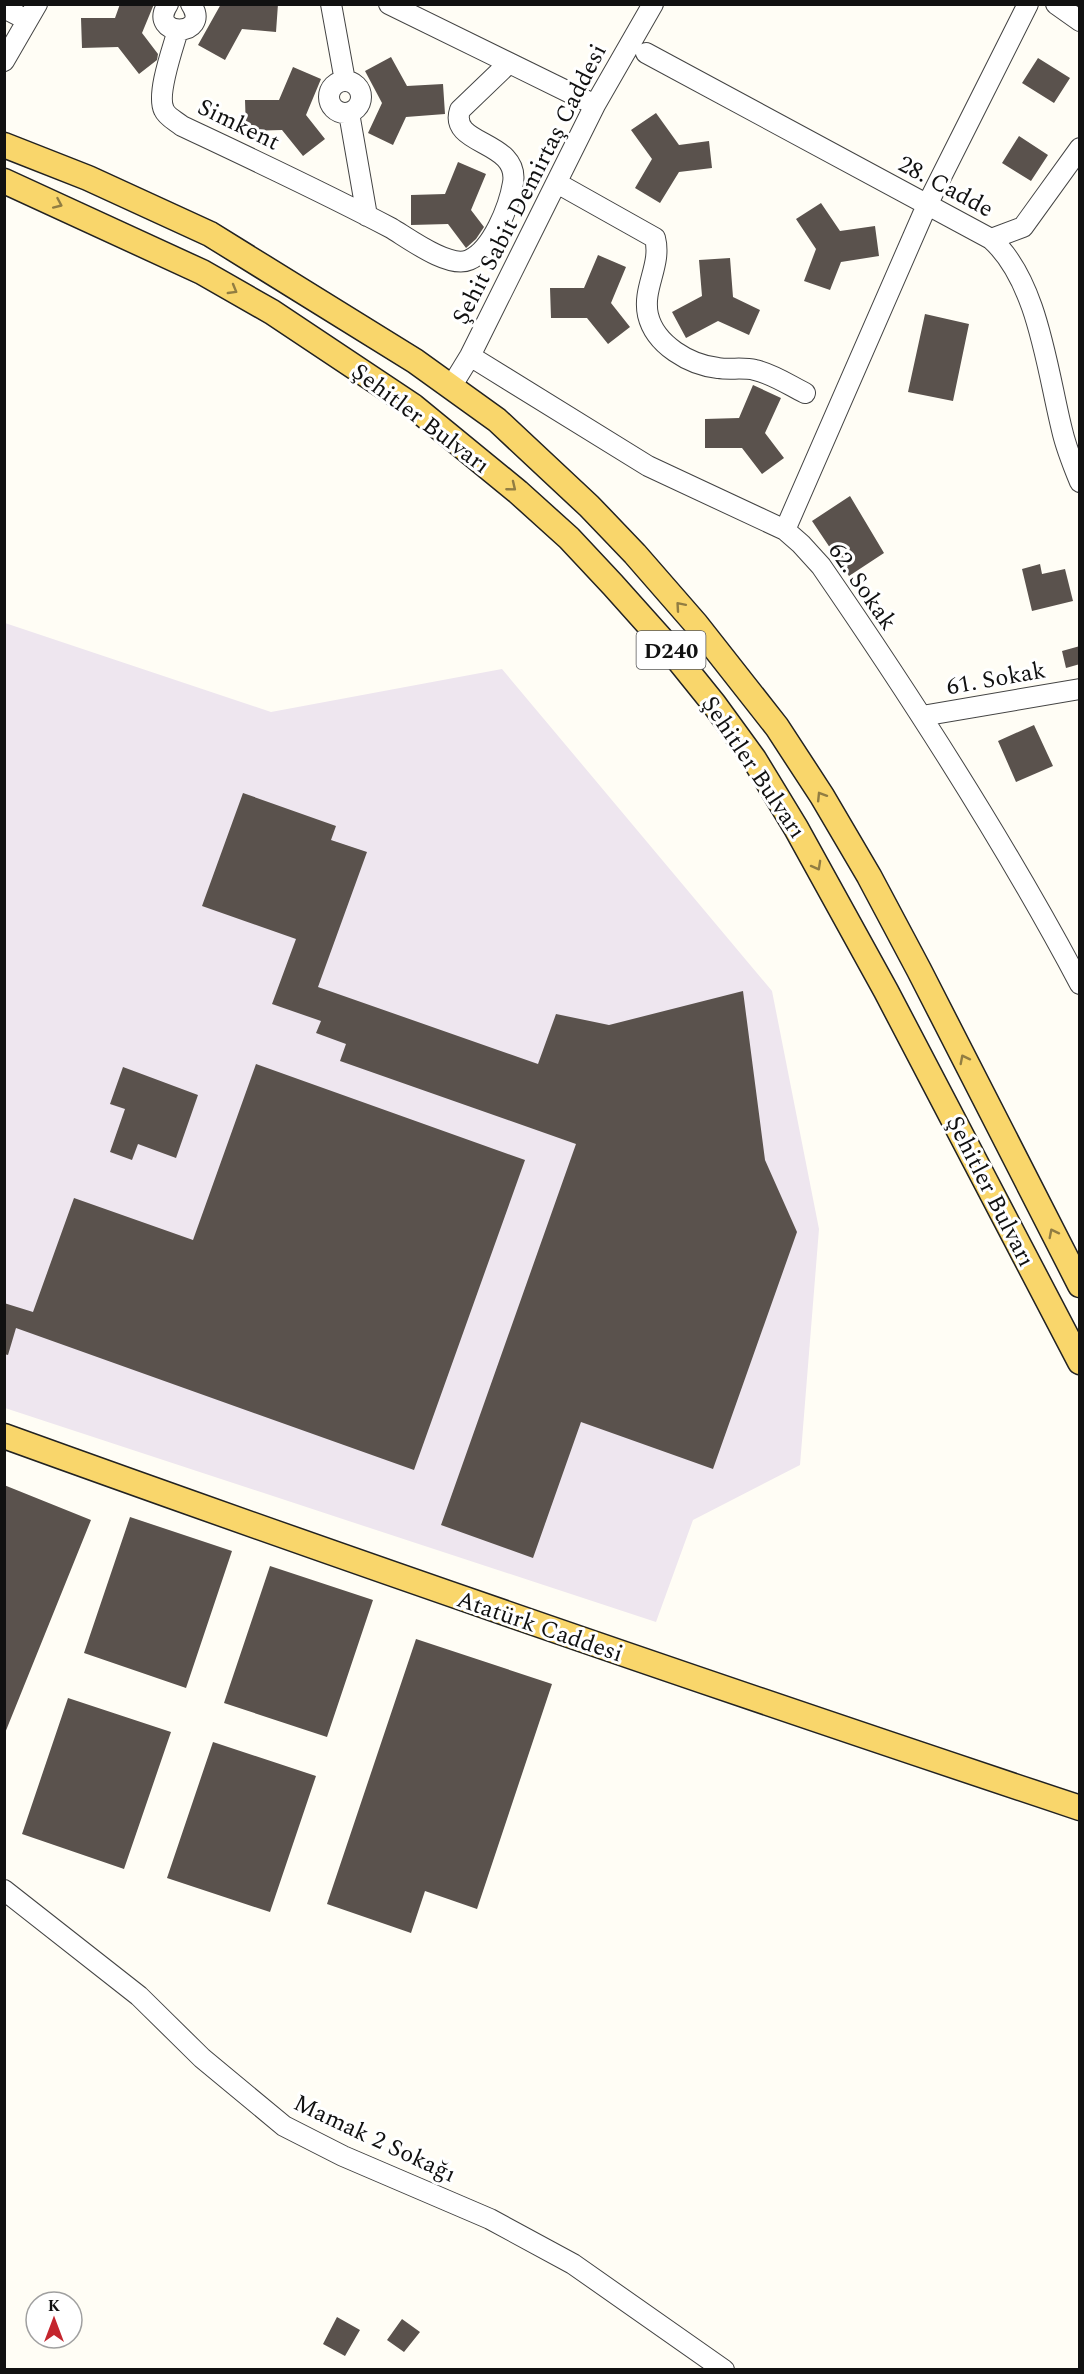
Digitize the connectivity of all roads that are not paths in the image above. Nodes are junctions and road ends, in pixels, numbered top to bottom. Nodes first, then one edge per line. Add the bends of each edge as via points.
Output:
1 (168, 4) edge
2 (191, 4) edge
3 (331, 4) edge
4 (389, 4) edge
5 (653, 4) edge
6 (1028, 4) edge
7 (1056, 4) edge
8 (4, 8) edge
9 (32, 12) edge
10 (1080, 21) edge
11 (178, 30) junction
12 (646, 53) dead end
13 (4, 60) edge
14 (509, 63) junction
15 (596, 105) junction
16 (4, 145) edge
17 (1080, 148) edge
18 (4, 181) edge
19 (556, 183) junction
20 (927, 205) junction
21 (367, 216) junction
22 (991, 239) junction
23 (470, 356) junction
24 (452, 387) junction
25 (805, 393) dead end
26 (1080, 482) edge
27 (785, 530) junction
28 (1080, 689) edge
29 (922, 716) junction
30 (1080, 984) edge
31 (1080, 1285) edge
32 (1080, 1362) edge
33 (4, 1436) edge
34 (1080, 1808) edge
35 (4, 1890) edge
36 (724, 2370) edge

1 - 11 street via 165,22
2 - 11 street, Simkent via 194,21 188,28
3 - 21 street via 345,81 332,89 330,100 334,109 349,112
4 - 14 street
5 - 15 street, Şehit Sabit Demirtaş Caddesi
6 - 20 street
7 - 10 street
8 - 9 street
9 - 13 street
11 - 21 street, Simkent via 162,92 169,117
12 - 20 street, 28. Cadde
14 - 15 street
14 - 21 street, Simkent via 460,110 458,118 463,130 504,154 513,173 507,204 489,243 468,260 456,262
15 - 19 street, Şehit Sabit Demirtaş Caddesi
16 - 24 main road, Şehitler Bulvarı / D240 via 88,178 210,234
17 - 22 street via 1023,227
18 -> 32 main road, Şehitler Bulvarı / D240 via 202,272 272,312 412,406 518,492 606,577 714,704 754,759 796,828
19 - 23 street, Şehit Sabit Demirtaş Caddesi
19 - 25 street via 655,238 658,250 646,303 659,335 677,353 695,363 718,368 754,369
20 - 22 street, 28. Cadde
20 - 27 street
22 - 26 street, 28. Cadde via 1014,265 1028,296 1062,433
23 - 24 street, Şehit Sabit Demirtaş Caddesi
23 - 27 street, 62. Sokak via 648,466
31 -> 24 main road, Şehitler Bulvarı / D240 via 869,876 777,727 635,554 497,420
27 - 29 street, 62. Sokak via 821,566
28 - 29 street, 61. Sokak
29 - 30 street, 62. Sokak
33 - 34 main road, Atatürk Caddesi via 700,1682
35 - 36 street, Mamak 2 Sokağı via 139,1996 202,2058 284,2126 490,2219 573,2264

